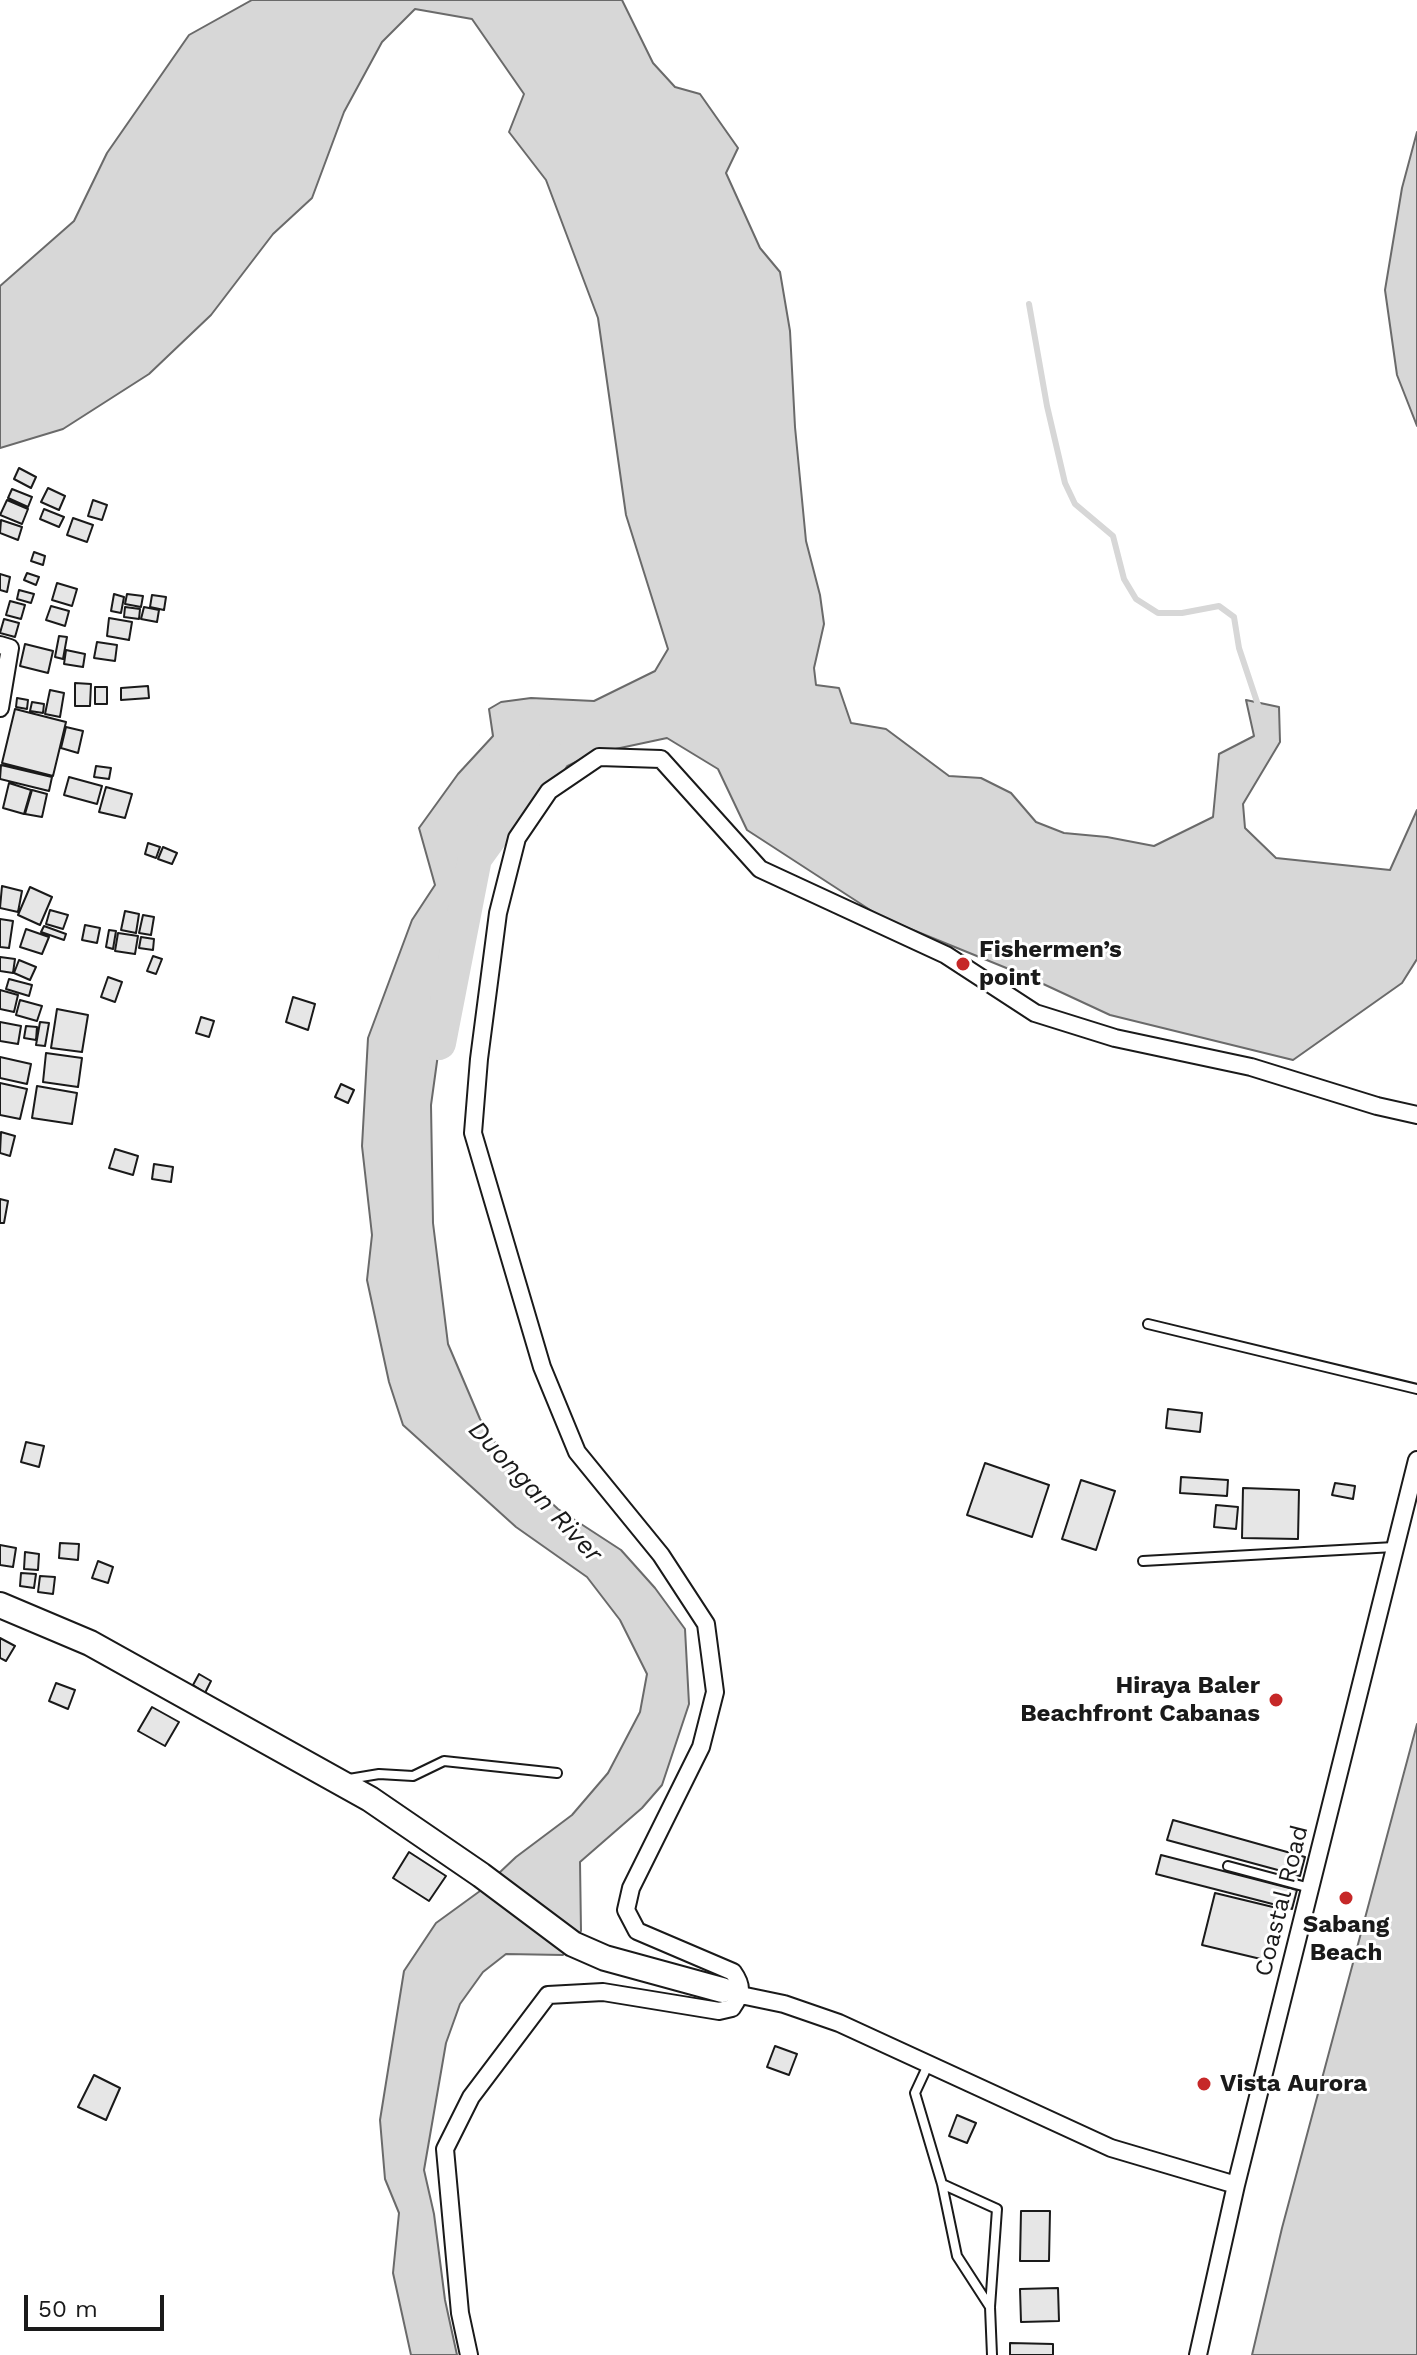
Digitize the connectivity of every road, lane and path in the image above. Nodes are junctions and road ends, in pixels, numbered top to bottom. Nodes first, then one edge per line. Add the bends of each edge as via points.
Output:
1 (0, 645) edge
2 (0, 708) edge
3 (1417, 1115) edge
4 (1148, 1324) dead end
5 (1417, 1389) edge
6 (1417, 1460) edge
7 (1394, 1547) junction
8 (1143, 1561) dead end
9 (0, 1605) edge
10 (557, 1773) dead end
11 (336, 1781) junction
12 (1228, 1866) dead end
13 (1310, 1888) junction
14 (731, 1993) junction
15 (929, 2064) junction
16 (942, 2184) junction
17 (1236, 2185) junction
18 (990, 2307) junction
19 (469, 2355) edge
20 (992, 2355) edge
21 (1198, 2355) edge

1 - 2 street via 10,648
3 - 14 street via 1035,1013 946,955 760,869 661,759 599,757 549,791 517,838 498,913 473,1133 542,1367 577,1452 661,1555 706,1624 715,1692 701,1747 631,1888 626,1910 637,1931 733,1972 741,1983
4 - 5 lane
6 - 7 street, Coastal Road
7 - 8 lane
7 - 13 street, Coastal Road
9 - 11 street via 90,1643
10 - 11 lane via 444,1761 413,1776 379,1774
11 - 14 street via 481,1875 573,1944
12 - 13 lane
13 - 17 street, Coastal Road
14 - 15 street via 839,2023
14 - 19 street via 732,2008 719,2011 603,1992 548,1995 471,2097 445,2149 460,2313
15 - 16 lane via 915,2093
15 - 17 street via 1111,2148
16 - 18 lane via 957,2256
16 - 18 lane via 997,2209
17 - 21 street, Coastal Road
18 - 20 lane

